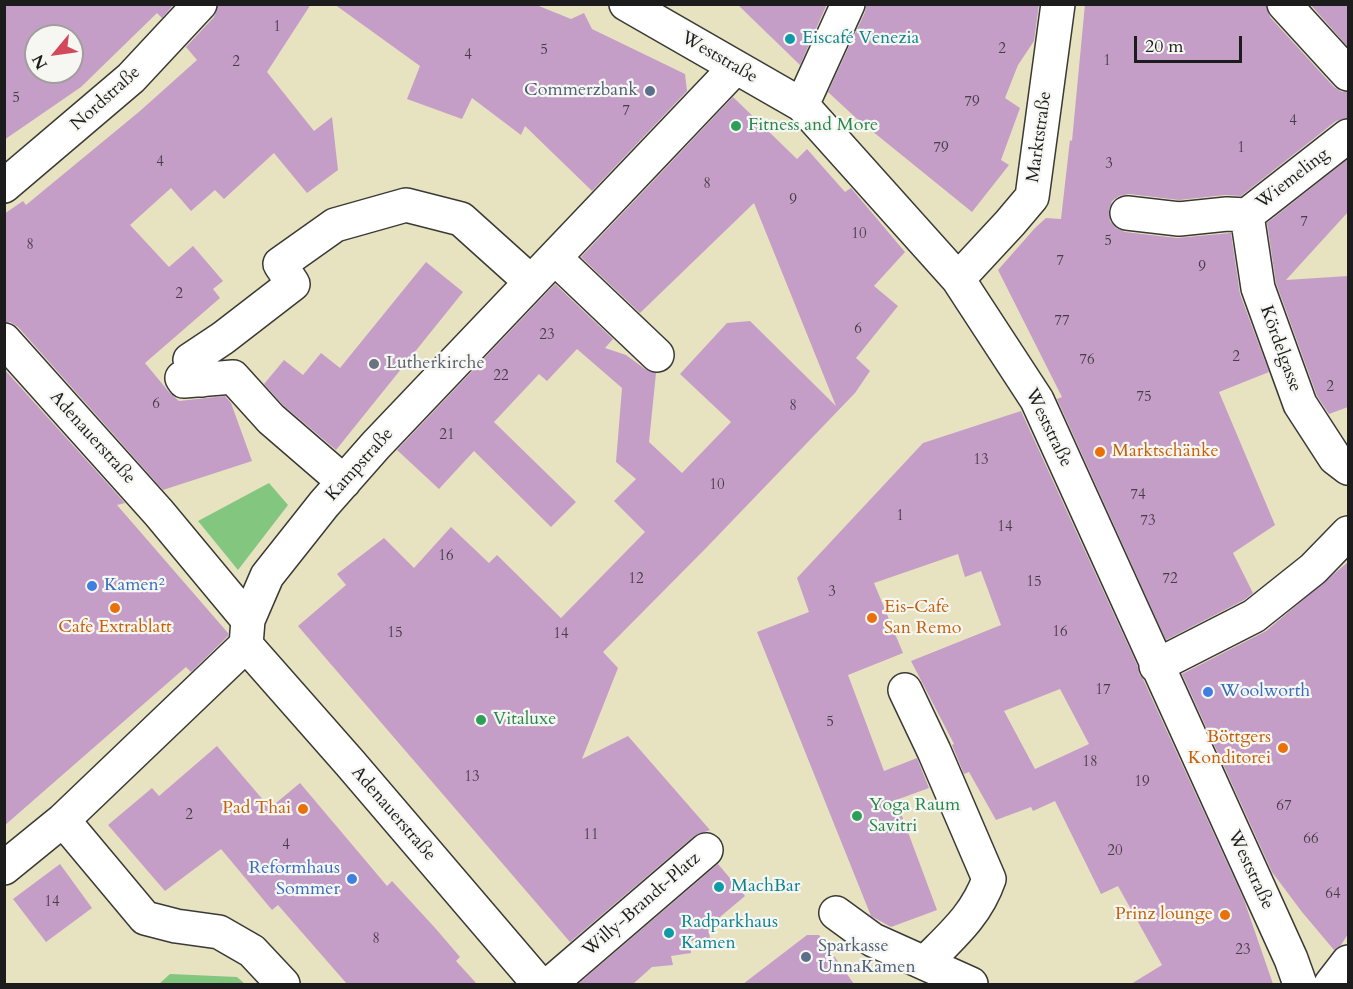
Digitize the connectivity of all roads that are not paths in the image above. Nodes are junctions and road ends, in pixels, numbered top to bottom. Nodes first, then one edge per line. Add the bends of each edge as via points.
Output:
1 (200, 4) edge
2 (626, 4) edge
3 (848, 4) edge
4 (1058, 4) edge
5 (1284, 4) edge
6 (735, 68) junction
7 (1348, 74) edge
8 (802, 105) junction
9 (1348, 136) edge
10 (4, 186) edge
11 (1127, 213) dead end
12 (1247, 215) junction
13 (555, 258) junction
14 (958, 279) junction
15 (531, 282) junction
16 (4, 340) edge
17 (657, 355) dead end
18 (1348, 468) edge
19 (344, 482) junction
20 (1348, 533) edge
21 (247, 633) junction
22 (1156, 666) junction
23 (904, 690) dead end
24 (63, 820) junction
25 (706, 850) dead end
26 (4, 868) edge
27 (836, 913) dead end
28 (1348, 962) edge
29 (925, 963) junction
30 (283, 984) edge
31 (538, 984) edge
32 (550, 984) edge
33 (971, 984) edge
34 (1300, 984) edge
35 (1331, 984) edge

1 - 10 street, Nordstraße via 131,78
2 - 6 street, Weststraße
3 - 8 street
4 - 14 street, Marktstraße via 1032,197
5 - 7 street
6 - 8 street, Weststraße
6 - 13 street, Kampstraße
8 - 14 street, Weststraße
9 - 12 street, Wiemeling
11 - 12 street, Wiemeling via 1179,219
12 - 18 street, Kördelgasse via 1258,288 1300,404 1335,458
13 - 15 street, Kampstraße
13 - 17 street
14 - 22 street, Weststraße via 1037,400
15 - 19 street, Kampstraße
15 - 19 street via 461,219 406,205 335,225 286,259 280,264 292,284 190,360 203,375 271,419
16 - 21 street, Adenauerstraße via 159,513
19 - 21 street, Kampstraße via 267,576
20 - 22 street via 1313,569 1254,616
21 - 24 street, Kampstraße
21 - 31 street, Adenauerstraße via 350,763
22 - 34 street, Weststraße
23 - 29 street via 988,879 973,913
24 - 26 street, Kampstraße
24 - 30 street via 146,918 219,932 252,951
25 - 32 street, Willy-Brandt-Platz
27 - 29 street via 873,940
28 - 35 street
29 - 33 street

